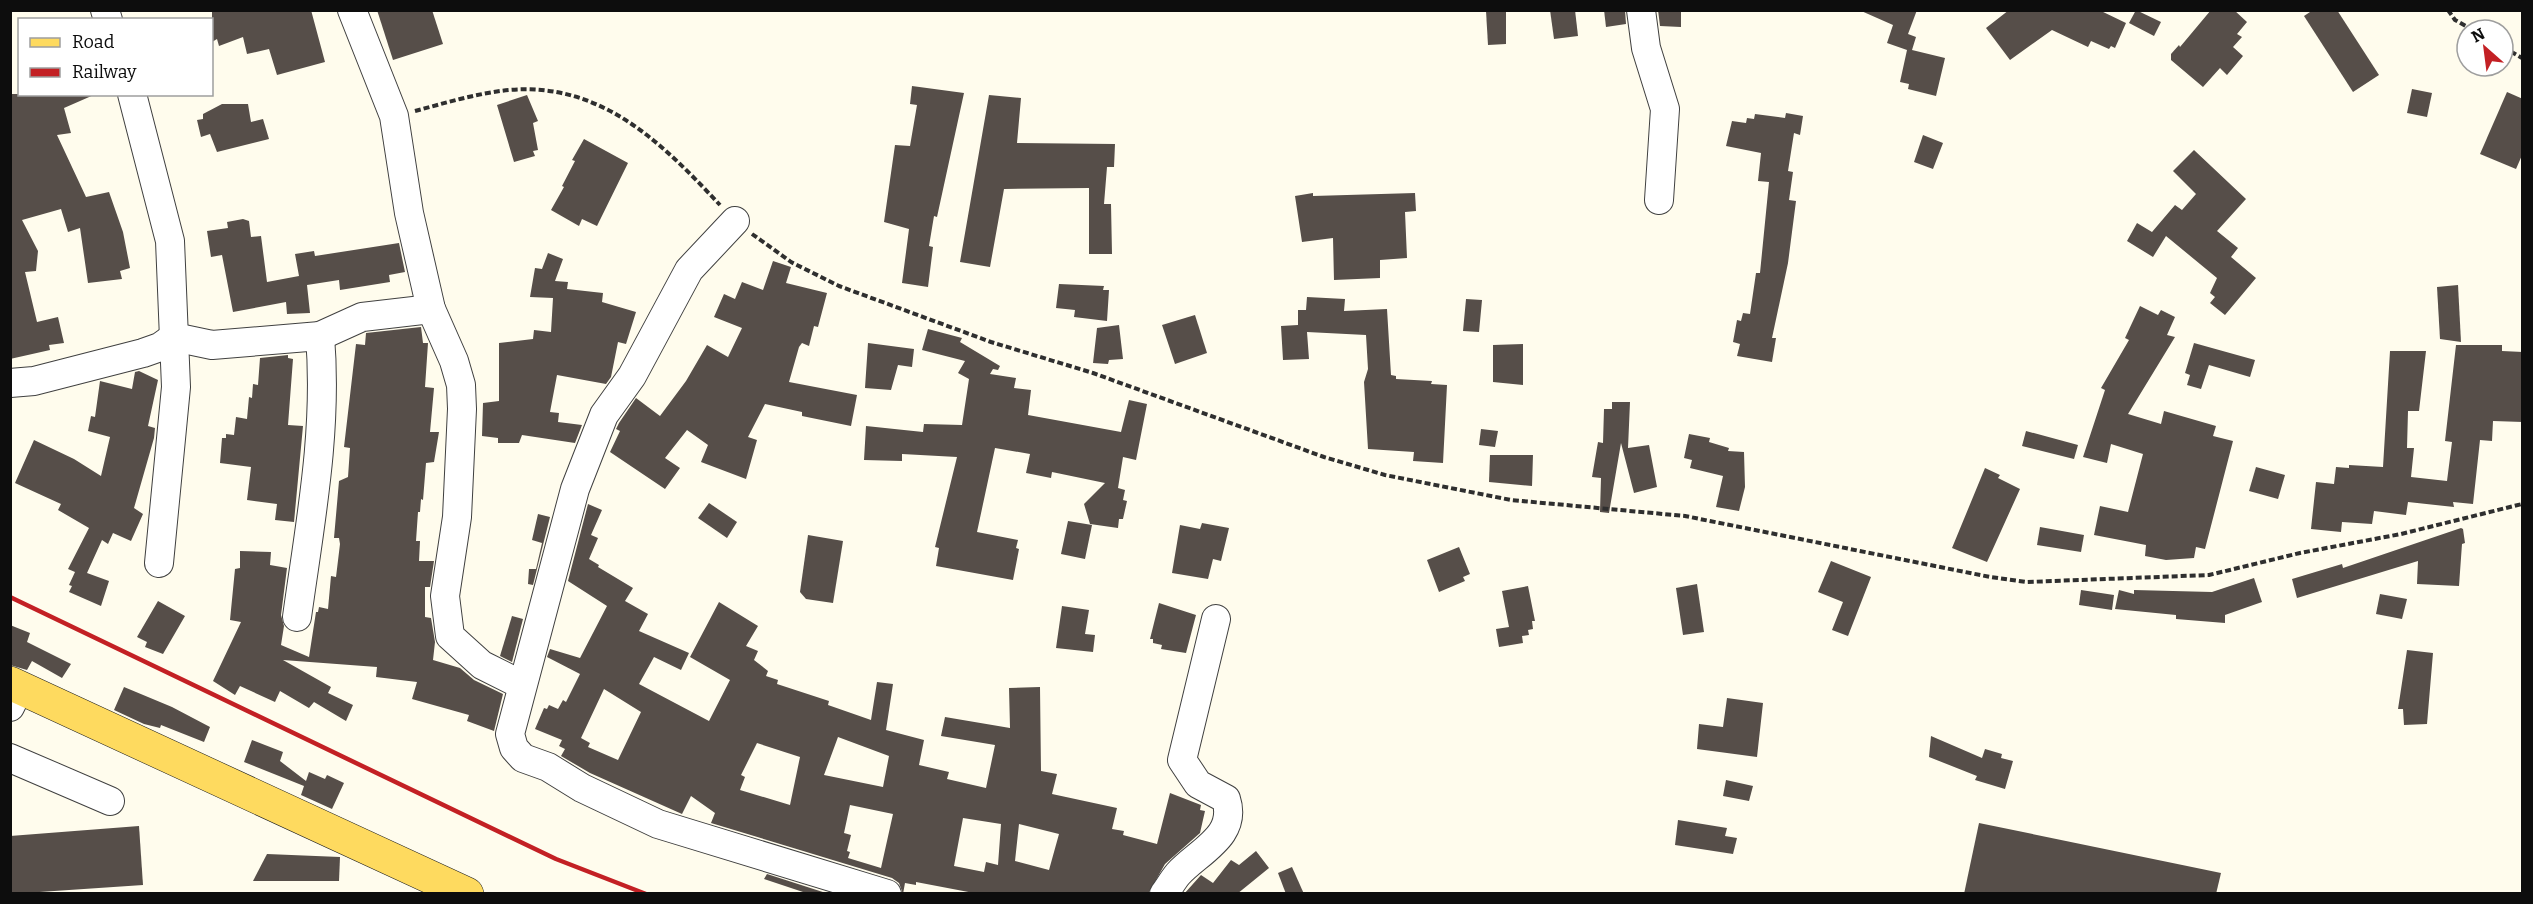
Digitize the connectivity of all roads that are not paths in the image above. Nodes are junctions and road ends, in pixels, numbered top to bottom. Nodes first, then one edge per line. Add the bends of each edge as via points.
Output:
1 (352, 10) edge
2 (1641, 10) edge
3 (133, 96) edge
4 (1659, 200) dead end
5 (735, 221) road end
6 (431, 309) junction
7 (320, 336) junction
8 (174, 337) junction
9 (10, 383) edge
10 (159, 563) dead end
11 (297, 617) dead end
12 (1216, 619) dead end
13 (522, 685) junction
14 (14, 692) edge
15 (10, 758) edge
16 (110, 801) dead end
17 (467, 894) edge
18 (887, 894) edge
19 (1164, 894) edge

1 - 6 street via 394,116 409,213
2 - 4 street via 1646,48 1665,109
3 - 8 street via 170,242
5 - 13 street via 688,270 632,376 604,415 575,489
6 - 7 street via 362,317
6 - 13 street via 454,361 462,409 456,517 445,596 450,636 482,665
7 - 8 street via 212,345
7 - 11 street via 324,386 321,439
8 - 9 street via 143,353 34,381
8 - 10 street via 176,387
12 - 19 street via 1182,760 1198,784 1226,799 1230,811 1226,828 1209,849 1179,873
13 - 18 street via 510,734 514,748 523,758 549,767 582,788 657,824
14 - 17 main road
15 - 16 street

